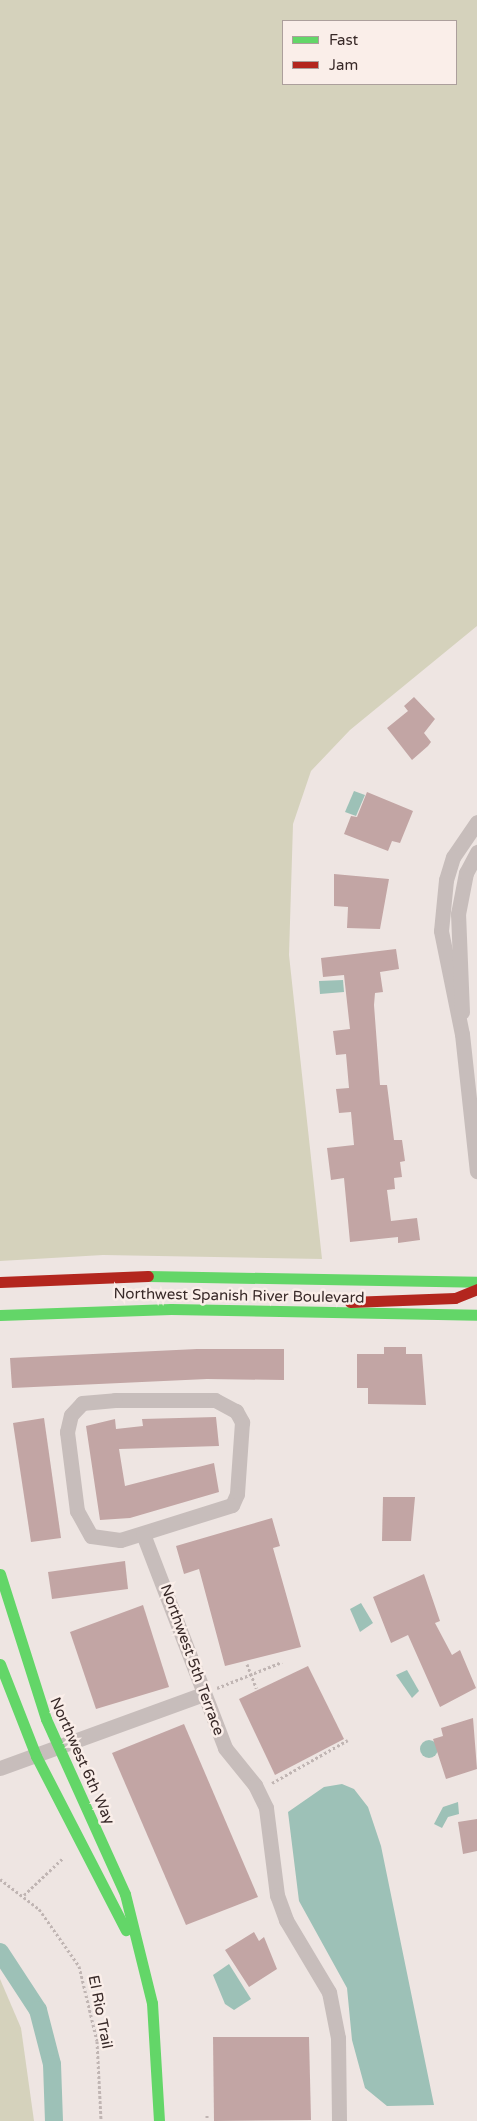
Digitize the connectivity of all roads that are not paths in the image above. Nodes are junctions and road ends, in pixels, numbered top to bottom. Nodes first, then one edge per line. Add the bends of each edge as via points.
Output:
1 (477, 822) edge
2 (477, 852) edge
3 (462, 1034) junction
4 (477, 1172) edge
5 (0, 1282) edge
6 (477, 1282) edge
7 (477, 1289) edge
8 (300, 1311) junction
9 (477, 1315) edge
10 (0, 1316) edge
11 (143, 1534) junction
12 (0, 1574) edge
13 (0, 1664) edge
14 (210, 1691) junction
15 (58, 1748) junction
16 (36, 1756) junction
17 (0, 1768) edge
18 (141, 1959) junction
19 (159, 2121) edge
20 (339, 2121) edge

1 - 3 street via 453,857 442,906 443,945
2 - 3 street via 466,873 458,914
3 - 4 street
5 - 6 main road, Northwest Spanish River Boulevard via 159,1276
7 - 8 main road via 455,1298 378,1298
8 - 9 main road, Northwest Spanish River Boulevard
8 - 10 main road, Northwest Spanish River Boulevard via 109,1310
11 - 11 street via 103,1539 82,1526 67,1432 71,1415 82,1403 115,1400 215,1400 226,1404 242,1422 237,1494 232,1505
11 - 14 street, Northwest 5th Terrace
12 - 15 main road, Northwest 6th Way via 17,1640
13 - 16 main road, Northwest 6th Way
14 - 15 street
14 - 20 street, Northwest 5th Terrace via 225,1748 255,1785 266,1808 278,1895 286,1920 329,1992 338,2038
15 - 16 street
15 - 18 main road, Northwest 6th Way via 125,1894
16 - 17 street
16 - 18 main road, Northwest 6th Way
18 - 19 main road, Northwest 6th Way via 156,2036

